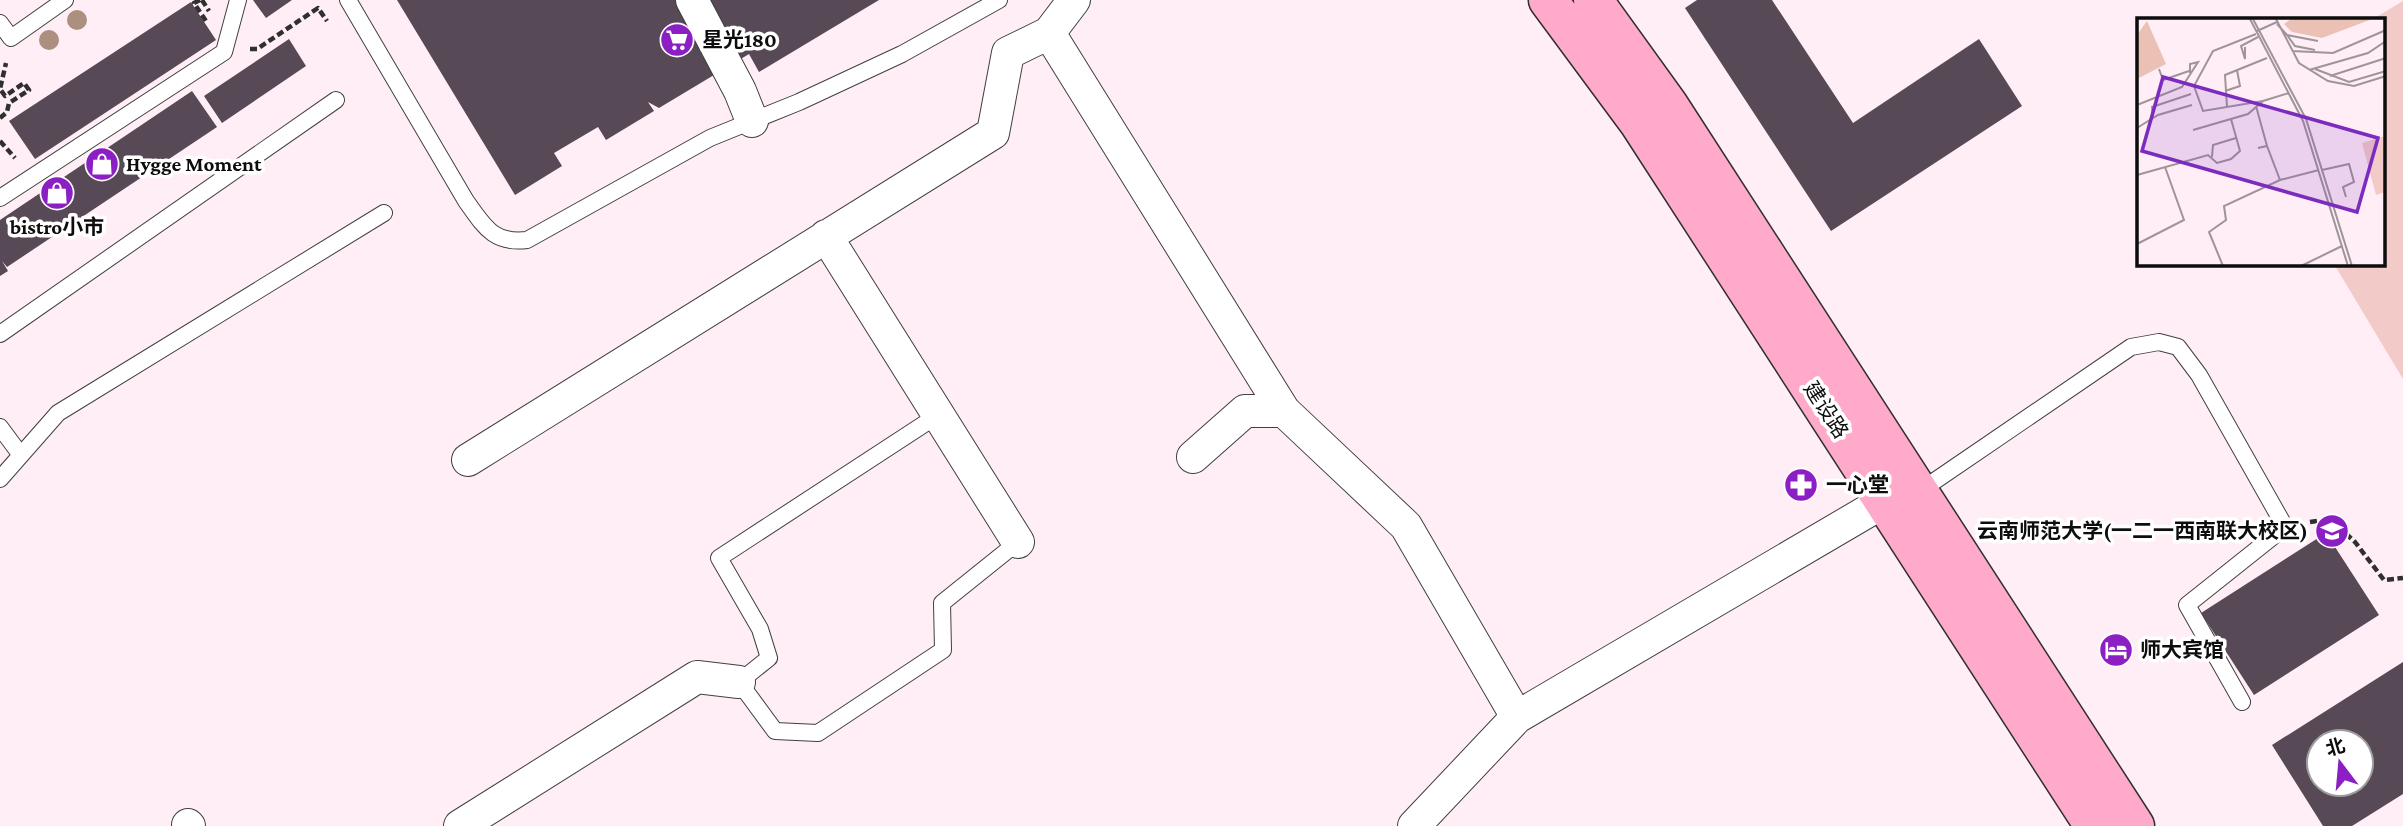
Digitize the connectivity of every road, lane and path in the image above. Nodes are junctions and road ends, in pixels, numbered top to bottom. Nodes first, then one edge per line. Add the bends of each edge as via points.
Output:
1 (65, 0) edge
2 (238, 0) edge
3 (348, 0) edge
4 (692, 0) edge
5 (999, 0) edge
6 (1074, 0) edge
7 (1548, 0) edge
8 (1593, 0) edge
9 (309, 13) dead end
10 (0, 23) edge
11 (1049, 33) junction
12 (257, 49) dead end
13 (0, 89) edge
14 (336, 100) dead end
15 (0, 118) edge
16 (752, 121) junction
17 (0, 141) edge
18 (4, 148) dead end
19 (0, 198) edge
20 (384, 213) dead end
21 (826, 236) junction
22 (0, 334) edge
23 (1284, 411) junction
24 (938, 415) junction
25 (0, 427) edge
26 (20, 454) junction
27 (1193, 457) dead end
28 (468, 460) dead end
29 (0, 479) edge
30 (1902, 496) junction
31 (2285, 527) junction
32 (1018, 542) joint
33 (2403, 578) edge
34 (740, 682) junction
35 (2242, 702) dead end
36 (1517, 718) junction
37 (460, 826) edge
38 (1414, 826) edge
39 (2094, 826) edge
40 (2135, 826) edge

1 - 10 lane via 11,38
2 - 19 lane via 224,52
3 - 16 lane via 466,201 497,237 512,242 527,240 710,138
4 - 16 street
5 - 16 lane via 902,54
6 - 11 street
7 - 30 street, 建设路
8 - 30 street, 建设路 via 1668,104
9 - 12 path
11 - 21 street via 1008,52 993,133
11 - 23 street
13 - 15 path via 5,96 24,83 29,90 9,103
14 - 22 lane
17 - 18 path
20 - 26 lane via 58,413
21 - 24 street
21 - 28 street
23 - 27 street via 1245,411
23 - 36 street via 1406,526
24 - 32 street
24 - 34 lane via 719,558 760,629 769,658
25 - 26 lane
26 - 29 lane
30 - 31 lane via 2131,347 2159,342 2178,347 2199,374
30 - 36 street
30 - 39 street, 建设路
30 - 40 street, 建设路
31 - 33 path via 2330,519 2384,580
31 - 35 lane via 2187,605
32 - 34 lane via 942,603 943,650 818,733 775,731
34 - 37 street via 697,677
36 - 38 street

